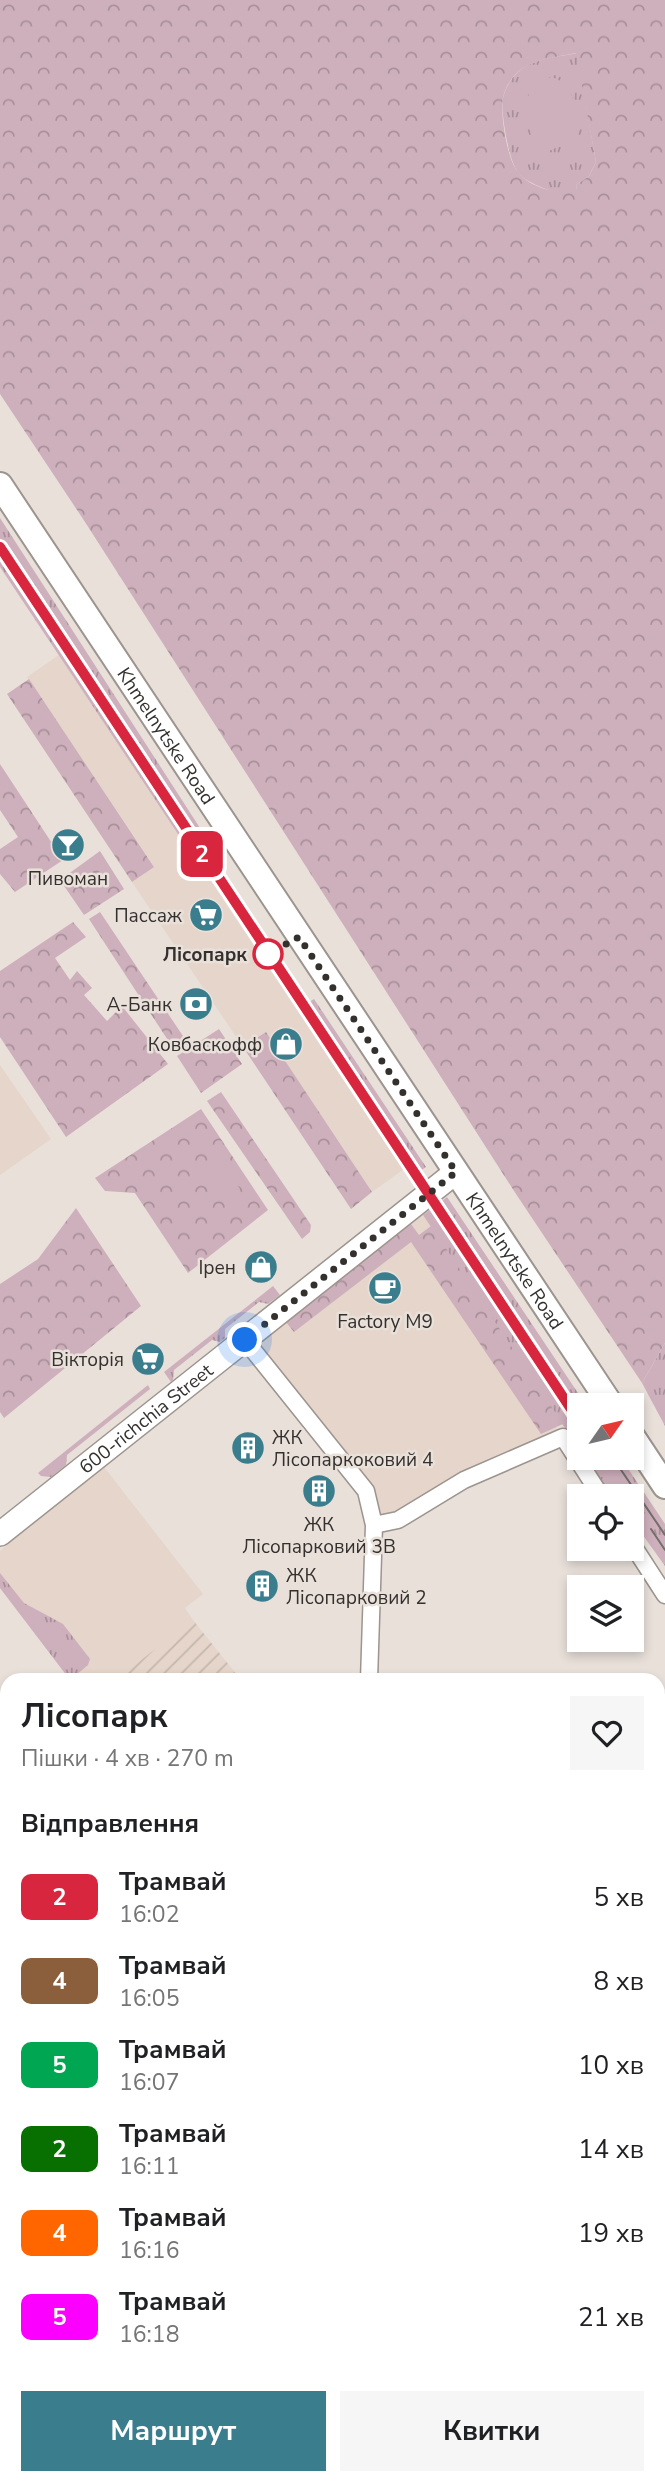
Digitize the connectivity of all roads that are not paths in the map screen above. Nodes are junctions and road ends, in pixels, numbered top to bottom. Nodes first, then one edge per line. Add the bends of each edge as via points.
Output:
1 (0, 485) edge
2 (456, 1172) junction
3 (245, 1340) junction
4 (603, 1393) edge
5 (644, 1454) edge
6 (593, 1484) edge
7 (665, 1486) edge
8 (374, 1525) junction
9 (0, 1534) edge
10 (643, 1561) edge
11 (665, 1595) edge
12 (369, 1673) edge

1 - 2 main road, Khmelnytske Road
2 - 3 main road, 600-richchia Street
2 - 4 main road, Khmelnytske Road
3 - 8 street via 366,1491
3 - 9 main road, 600-richchia Street
5 - 7 main road
6 - 8 street via 563,1437 464,1480 398,1520
8 - 12 street
10 - 11 street

